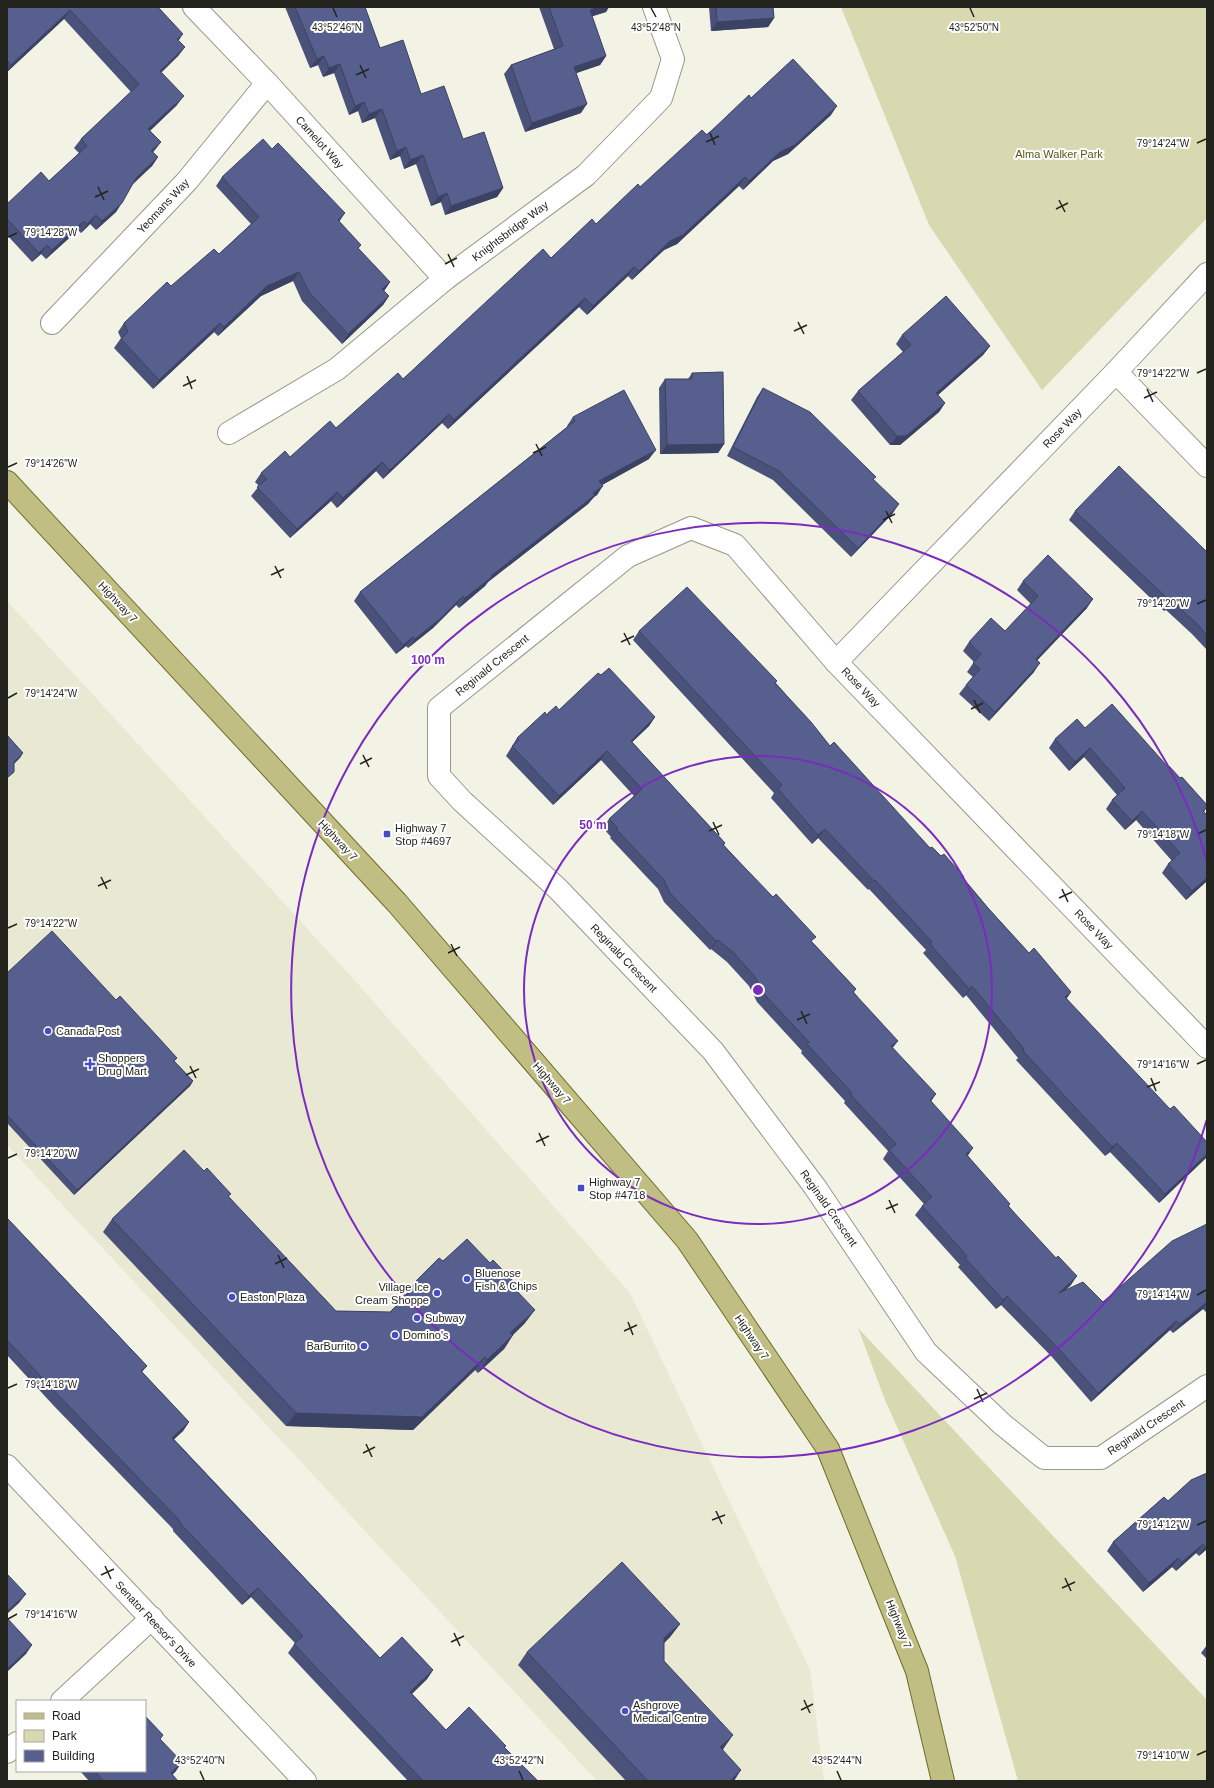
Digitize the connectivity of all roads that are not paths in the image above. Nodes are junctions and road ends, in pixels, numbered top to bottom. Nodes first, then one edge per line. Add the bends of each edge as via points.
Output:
1 (194, 7) edge
2 (654, 7) edge
3 (267, 83) junction
4 (1207, 274) edge
5 (446, 279) junction
6 (52, 323) dead end
7 (1116, 372) junction
8 (229, 434) dead end
9 (1207, 466) edge
10 (7, 482) edge
11 (836, 662) junction
12 (1207, 1047) edge
13 (1207, 1386) edge
14 (7, 1466) edge
15 (152, 1618) junction
16 (63, 1700) edge
17 (16, 1744) edge
18 (7, 1752) edge
19 (305, 1781) edge
20 (943, 1781) edge

1 - 3 street, Camelot Way
2 - 5 street, Knightsbridge Way via 673,59 661,98 586,175
3 - 5 street, Camelot Way
3 - 6 street, Yeomans Way via 187,181
4 - 7 street, Rose Way
5 - 8 street, Knightsbridge Way via 337,369
7 - 9 street
7 - 11 street, Rose Way
10 - 20 main road, Highway 7 via 397,903 687,1240 828,1449 917,1671
11 - 12 street, Rose Way
11 - 13 street, Reginald Crescent via 736,544 691,528 628,556 439,708 439,776 462,801 558,889 713,1051 815,1186 926,1352 1002,1424 1044,1458 1101,1458
14 - 15 street, Senator Reesor's Drive
15 - 16 street
15 - 19 street, Senator Reesor's Drive
17 - 18 street

